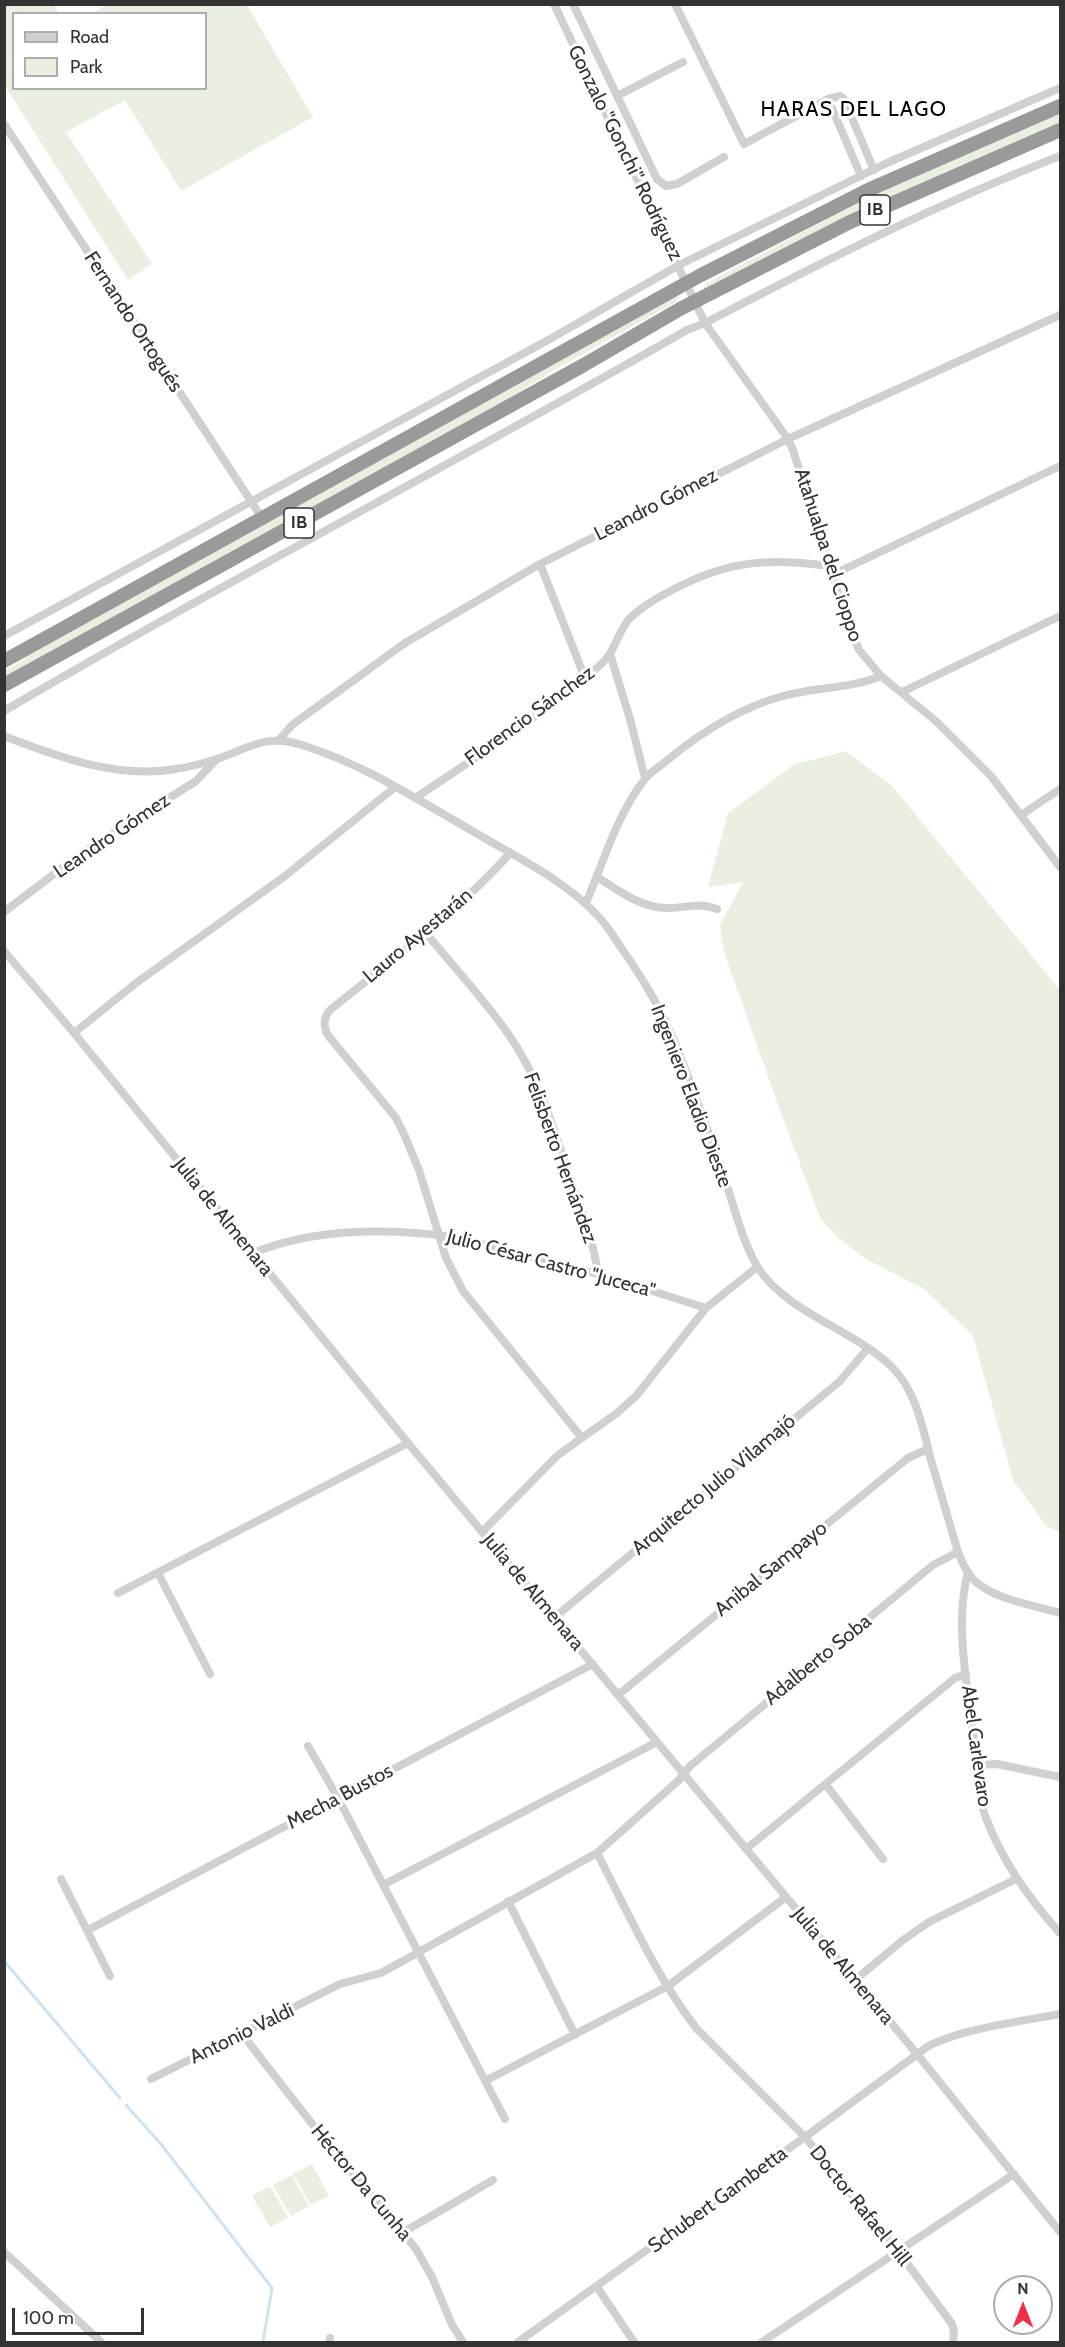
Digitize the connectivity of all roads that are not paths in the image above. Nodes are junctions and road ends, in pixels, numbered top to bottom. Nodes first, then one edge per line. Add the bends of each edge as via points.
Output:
1 (554, 4) edge
2 (573, 4) edge
3 (675, 4) edge
4 (683, 62) dead end
5 (1060, 88) edge
6 (617, 96) junction
7 (828, 99) junction
8 (1060, 106) edge
9 (4, 124) edge
10 (1060, 130) edge
11 (1060, 156) edge
12 (724, 157) dead end
13 (874, 170) junction
14 (861, 176) junction
15 (679, 266) junction
16 (687, 283) junction
17 (695, 302) junction
18 (1060, 315) edge
19 (705, 323) junction
20 (788, 439) junction
21 (1060, 466) edge
22 (250, 502) junction
23 (262, 518) junction
24 (540, 564) junction
25 (829, 566) junction
26 (832, 575) junction
27 (1060, 616) edge
28 (4, 636) edge
29 (610, 654) junction
30 (4, 661) edge
31 (881, 676) junction
32 (585, 678) junction
33 (4, 686) edge
34 (902, 692) junction
35 (4, 711) edge
36 (4, 736) edge
37 (279, 740) junction
38 (218, 759) junction
39 (645, 778) junction
40 (394, 788) junction
41 (1060, 789) edge
42 (415, 798) junction
43 (1021, 815) junction
44 (510, 853) junction
45 (1060, 867) edge
46 (597, 877) junction
47 (586, 903) junction
48 (717, 909) dead end
49 (4, 912) edge
50 (425, 932) junction
51 (4, 951) edge
52 (74, 1033) junction
53 (438, 1235) junction
54 (253, 1253) junction
55 (757, 1267) junction
56 (598, 1274) junction
57 (706, 1308) junction
58 (868, 1348) junction
59 (582, 1438) junction
60 (408, 1443) junction
61 (928, 1449) junction
62 (482, 1532) junction
63 (958, 1552) junction
64 (968, 1572) junction
65 (158, 1573) junction
66 (117, 1593) dead end
67 (1060, 1613) edge
68 (555, 1617) junction
69 (593, 1664) junction
70 (210, 1674) dead end
71 (966, 1674) junction
72 (618, 1695) junction
73 (657, 1742) junction
74 (308, 1746) dead end
75 (977, 1765) junction
76 (684, 1774) junction
77 (1060, 1777) edge
78 (826, 1785) junction
79 (338, 1798) junction
80 (746, 1849) junction
81 (597, 1853) junction
82 (883, 1859) dead end
83 (61, 1879) dead end
84 (1016, 1879) junction
85 (383, 1885) junction
86 (786, 1897) junction
87 (508, 1901) junction
88 (88, 1930) junction
89 (1060, 1933) edge
90 (417, 1953) junction
91 (111, 1976) dead end
92 (855, 1980) junction
93 (668, 1986) junction
94 (1060, 2014) edge
95 (242, 2034) junction
96 (575, 2035) junction
97 (917, 2054) junction
98 (150, 2079) dead end
99 (485, 2081) junction
100 (505, 2119) dead end
101 (805, 2138) junction
102 (1014, 2174) junction
103 (493, 2180) dead end
104 (1060, 2232) edge
105 (402, 2233) junction
106 (898, 2251) junction
107 (4, 2252) edge
108 (597, 2287) junction
109 (101, 2343) edge
110 (463, 2343) edge
111 (518, 2343) edge
112 (634, 2343) edge
113 (762, 2343) edge
114 (953, 2343) edge

1 - 15 street, Gonzalo "Gonchi" Rodríguez
2 - 6 street
3 - 7 street via 744,144
4 - 6 street
5 - 13 street
6 - 12 street via 657,179 666,186 677,184
7 - 13 street via 844,99
7 - 14 street
8 - 16 highway, IB via 868,190
9 - 22 street, Fernando Ortogués
10 - 17 highway, IB via 850,222
11 - 19 street via 881,232
13 - 14 street
14 - 15 street
15 - 16 street, Gonzalo "Gonchi" Rodríguez
15 - 22 street
16 - 17 street, Gonzalo "Gonchi" Rodríguez
16 - 23 highway, IB
17 - 19 street, Atahualpa del Cioppo
17 - 33 highway, IB
18 - 20 street, Leandro Gómez
19 - 20 street, Atahualpa del Cioppo
19 - 35 street via 126,640
20 - 24 street, Leandro Gómez
20 - 25 street, Atahualpa del Cioppo
21 - 26 street
22 - 23 street, Fernando Ortogués
22 - 28 street
23 - 30 highway, IB
24 - 32 street
24 - 37 street, Leandro Gómez via 405,643 292,725
25 - 26 street, Atahualpa del Cioppo
25 - 29 street, Florencio Sánchez via 769,561 706,573 641,608 624,626
26 - 31 street, Atahualpa del Cioppo via 859,650
27 - 34 street
29 - 32 street, Florencio Sánchez
29 - 39 street
31 - 34 street, Atahualpa del Cioppo
31 - 39 street via 864,683 784,696 755,706 686,744
32 - 42 street, Florencio Sánchez
34 - 43 street, Atahualpa del Cioppo via 964,747
36 - 38 street, Ingeniero Eladio Dieste via 123,771 175,769
37 - 38 street, Ingeniero Eladio Dieste via 252,743
37 - 40 street, Ingeniero Eladio Dieste via 325,753
38 - 49 street, Leandro Gómez via 196,781 79,855
39 - 46 street via 627,807
40 - 42 street, Ingeniero Eladio Dieste
40 - 52 street via 285,876 136,983
41 - 43 street
42 - 44 street, Ingeniero Eladio Dieste
43 - 45 street, Atahualpa del Cioppo
44 - 47 street, Ingeniero Eladio Dieste
44 - 50 street, Lauro Ayestarán
46 - 47 street
46 - 48 street via 645,905 666,908 700,904
47 - 55 street, Ingeniero Eladio Dieste via 639,973 661,1012
50 - 53 street, Lauro Ayestarán via 329,1011 324,1027 405,1134
50 - 56 street, Felisberto Hernández via 509,1035 539,1090 567,1166
51 - 52 street, Julia de Almenara
52 - 54 street, Julia de Almenara
53 - 54 street, Julio César Castro "Juceca" via 331,1234 285,1241
53 - 56 street, Julio César Castro "Juceca"
53 - 59 street via 454,1277 474,1306
54 - 60 street, Julia de Almenara
55 - 57 street
55 - 58 street, Ingeniero Eladio Dieste via 792,1300
56 - 57 street, Julio César Castro "Juceca"
57 - 59 street via 636,1396
58 - 61 street, Ingeniero Eladio Dieste via 893,1368 908,1388
58 - 68 street, Arquitecto Julio Vilamajó via 839,1382
59 - 62 street via 558,1455
60 - 62 street, Julia de Almenara
60 - 65 street
61 - 63 street, Ingeniero Eladio Dieste
61 - 72 street, Anibal Sampayo via 908,1458
62 - 68 street, Julia de Almenara
63 - 64 street, Ingeniero Eladio Dieste
63 - 76 street, Adalberto Soba via 933,1565
64 - 67 street, Ingeniero Eladio Dieste via 975,1582 999,1595
64 - 71 street, Abel Carlevaro via 963,1600
65 - 66 street
65 - 70 street
68 - 69 street, Julia de Almenara
69 - 72 street, Julia de Almenara
69 - 79 street, Mecha Bustos
71 - 75 street, Abel Carlevaro
71 - 78 street via 956,1678
72 - 73 street, Julia de Almenara
73 - 76 street, Julia de Almenara
73 - 85 street
74 - 79 street
75 - 77 street via 997,1764
75 - 84 street, Abel Carlevaro via 985,1816
76 - 80 street, Julia de Almenara
76 - 81 street, Adalberto Soba
78 - 80 street
78 - 82 street
79 - 85 street
79 - 88 street, Mecha Bustos
80 - 86 street, Julia de Almenara
81 - 87 street, Adalberto Soba
81 - 93 street, Doctor Rafael Hill
83 - 88 street
84 - 89 street, Abel Carlevaro
84 - 92 street via 929,1922
85 - 90 street
86 - 92 street, Julia de Almenara
86 - 93 street
87 - 90 street, Antonio Valdi
87 - 96 street
88 - 91 street
90 - 95 street, Antonio Valdi via 381,1972 340,1984
90 - 99 street
92 - 97 street, Julia de Almenara
93 - 96 street
93 - 101 street, Doctor Rafael Hill via 697,2029
94 - 97 street, Schubert Gambetta via 937,2041
95 - 98 street, Antonio Valdi
95 - 105 street, Héctor Da Cunha
96 - 99 street
97 - 101 street, Schubert Gambetta
97 - 102 street, Julia de Almenara
99 - 100 street
101 - 106 street, Doctor Rafael Hill
101 - 108 street, Schubert Gambetta
102 - 104 street, Julia de Almenara
102 - 106 street
103 - 105 street
105 - 110 street, Héctor Da Cunha via 432,2277
106 - 113 street
106 - 114 street, Doctor Rafael Hill via 952,2324
107 - 109 street
108 - 111 street, Schubert Gambetta
108 - 112 street

